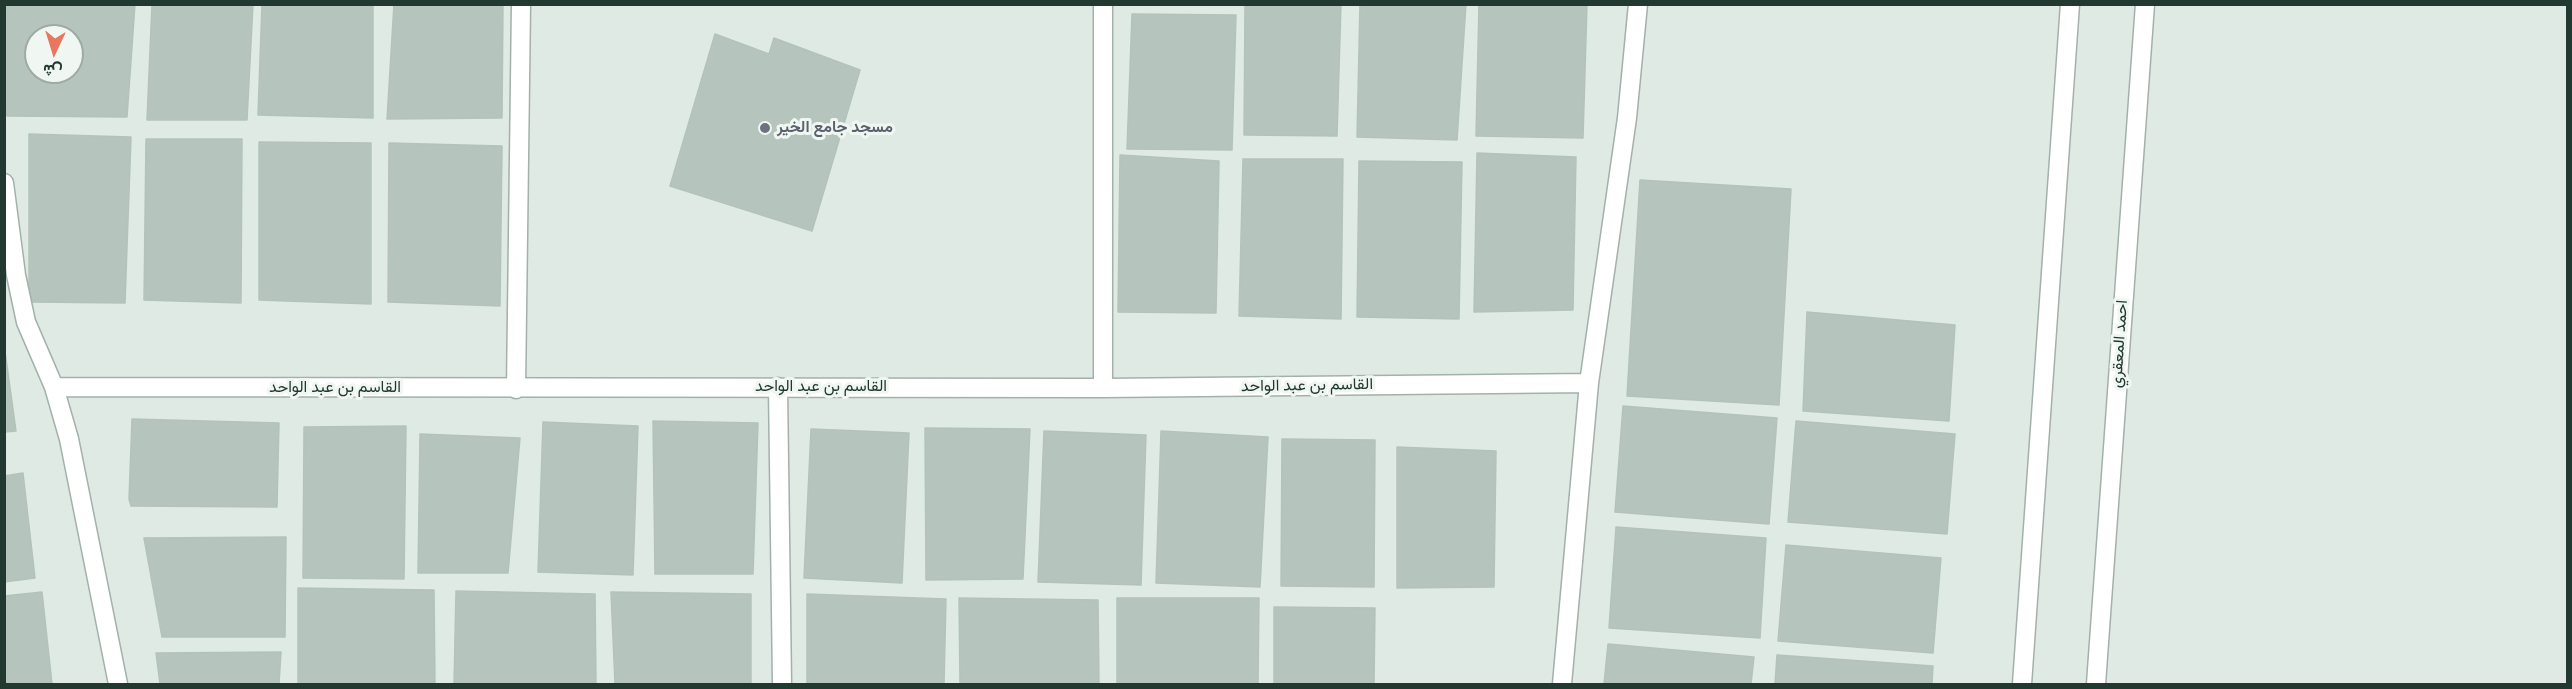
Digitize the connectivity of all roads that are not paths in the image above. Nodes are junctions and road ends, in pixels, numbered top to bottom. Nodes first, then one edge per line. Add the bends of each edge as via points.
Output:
1 (520, 4) edge
2 (1103, 4) edge
3 (1638, 4) edge
4 (2070, 4) edge
5 (2145, 4) edge
6 (4, 183) edge
7 (1589, 383) junction
8 (54, 387) junction
9 (778, 387) junction
10 (1103, 388) junction
11 (516, 389) junction
12 (118, 684) edge
13 (782, 684) edge
14 (1562, 684) edge
15 (2022, 684) edge
16 (2096, 684) edge

1 - 11 street
2 - 10 street
3 - 7 street via 1627,118
4 - 15 street
5 - 16 street, احمد المعقري
6 - 8 street via 26,322
7 - 10 street, القاسم بن عبد الواحد
7 - 14 street
8 - 11 street, القاسم بن عبد الواحد
8 - 12 street via 69,439
9 - 10 street, القاسم بن عبد الواحد
9 - 11 street, القاسم بن عبد الواحد
9 - 13 street

